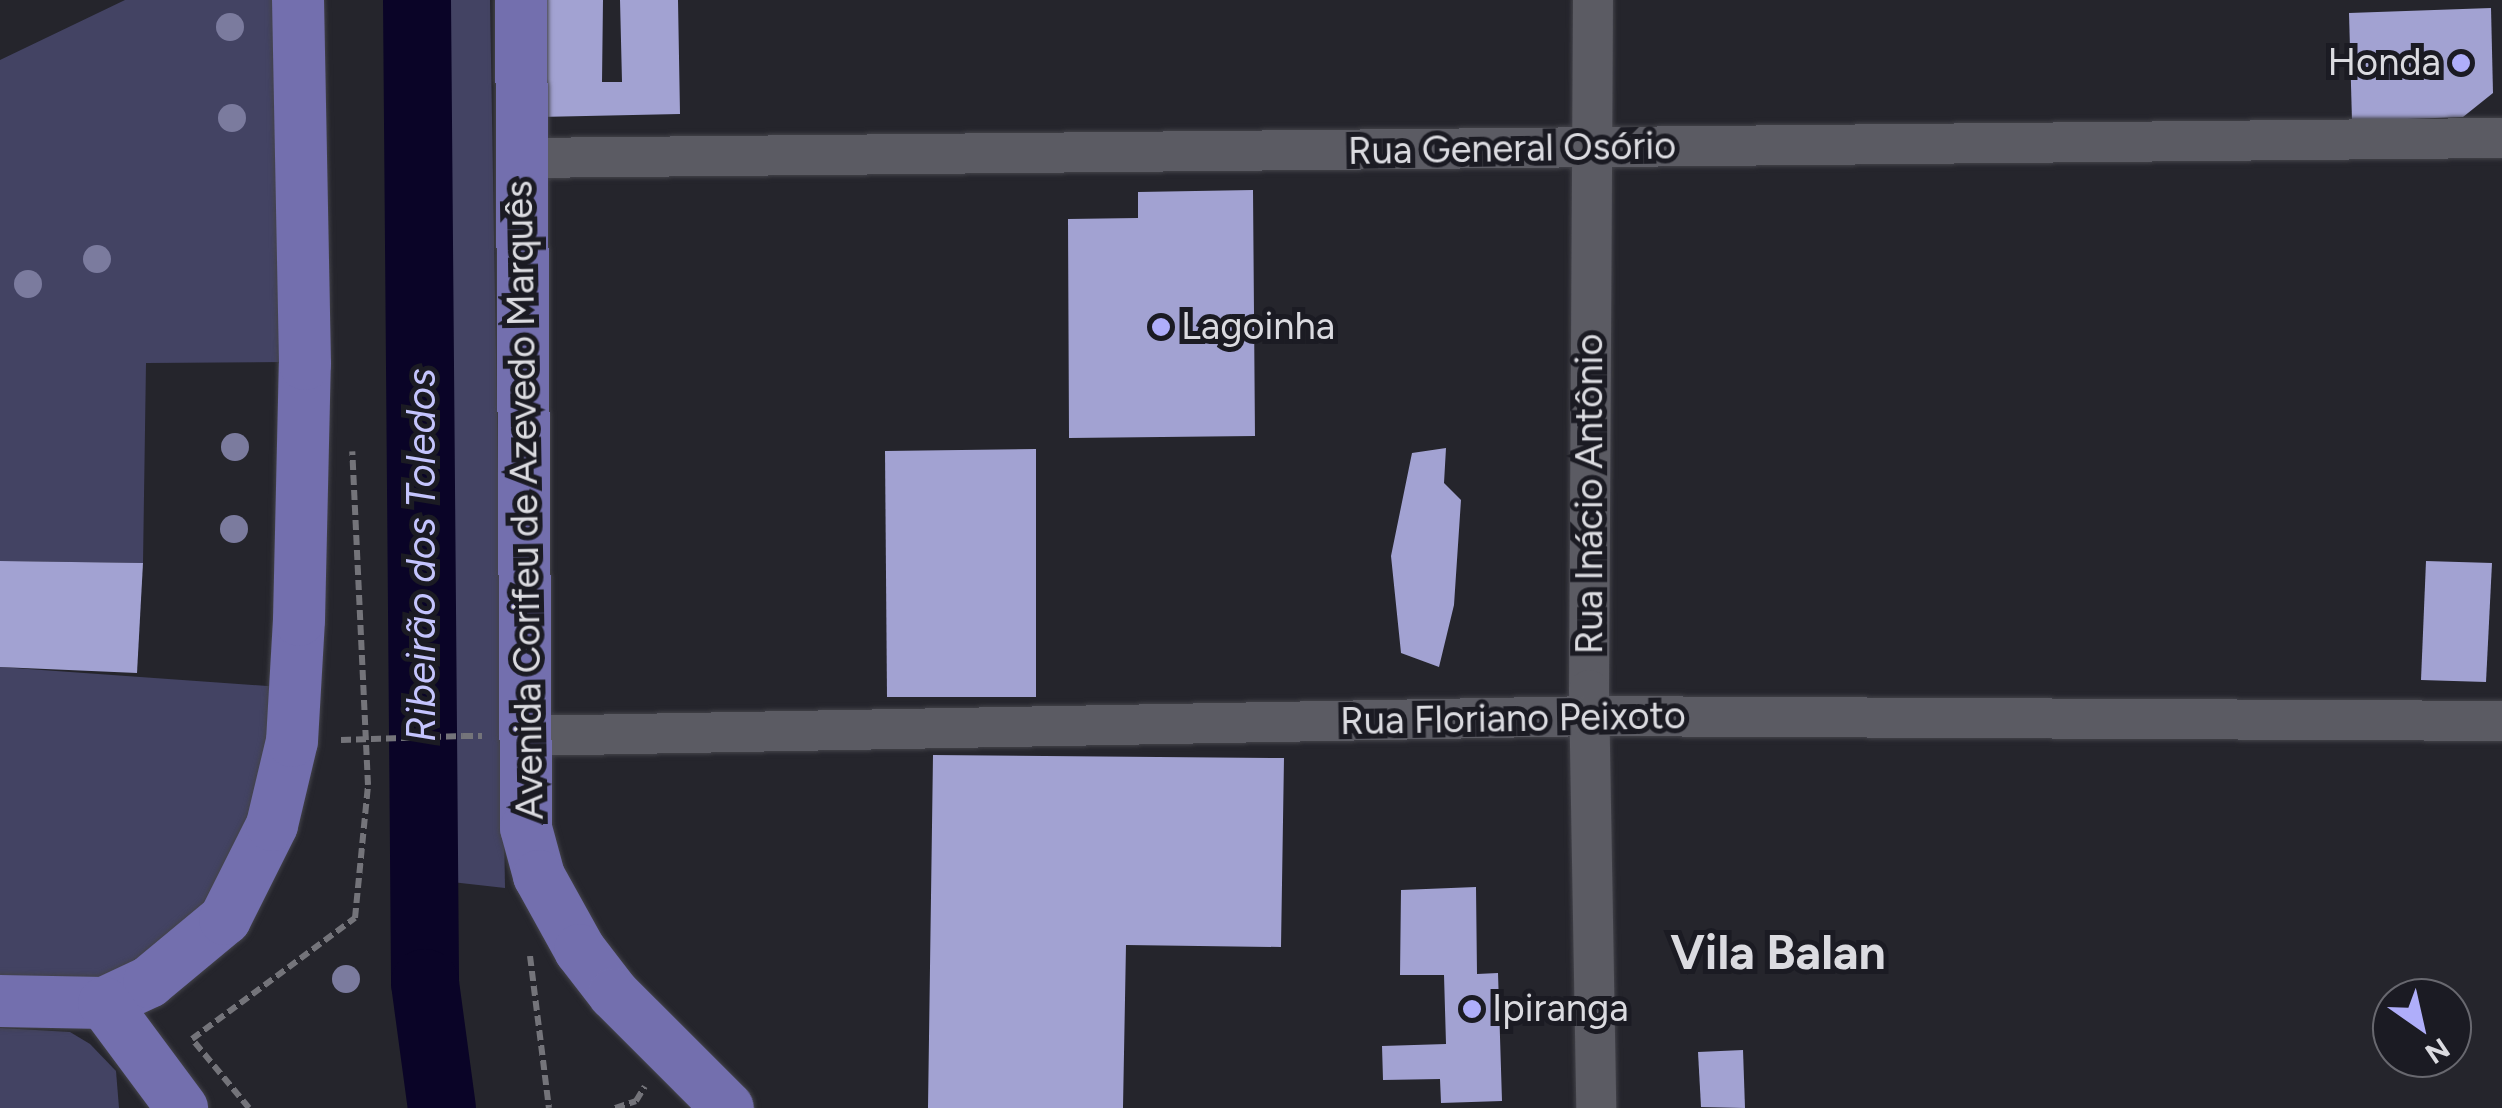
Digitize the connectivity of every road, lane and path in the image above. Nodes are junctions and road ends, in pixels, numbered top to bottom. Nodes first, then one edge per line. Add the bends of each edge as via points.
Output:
1 (298, 0) edge
2 (521, 0) edge
3 (1594, 0) edge
4 (2502, 138) edge
5 (1592, 148) junction
6 (522, 158) junction
7 (1590, 716) junction
8 (2502, 721) edge
9 (463, 736) dead end
10 (524, 736) junction
11 (341, 740) dead end
12 (530, 954) dead end
13 (0, 1001) edge
14 (104, 1003) junction
15 (182, 1108) edge
16 (550, 1108) edge
17 (728, 1108) edge
18 (1596, 1108) edge

1 - 14 main road via 305,364 292,741 272,826 226,919 149,982
2 - 6 main road, Avenida Corifeu de Azevedo Marquês
3 - 5 street, Rua Inácio Antônio
4 - 5 street, Rua General Osório
5 - 6 street, Rua General Osório
5 - 7 street, Rua Inácio Antônio
6 - 10 main road, Avenida Corifeu de Azevedo Marquês
7 - 8 street, Rua Floriano Peixoto
7 - 10 street, Rua Floriano Peixoto
7 - 18 street, Rua Inácio Antônio
9 - 11 path, bridge
10 - 17 main road, Avenida Corifeu de Azevedo Marquês via 526,828 557,913 614,994
12 - 16 path
13 - 14 main road
14 - 15 main road

